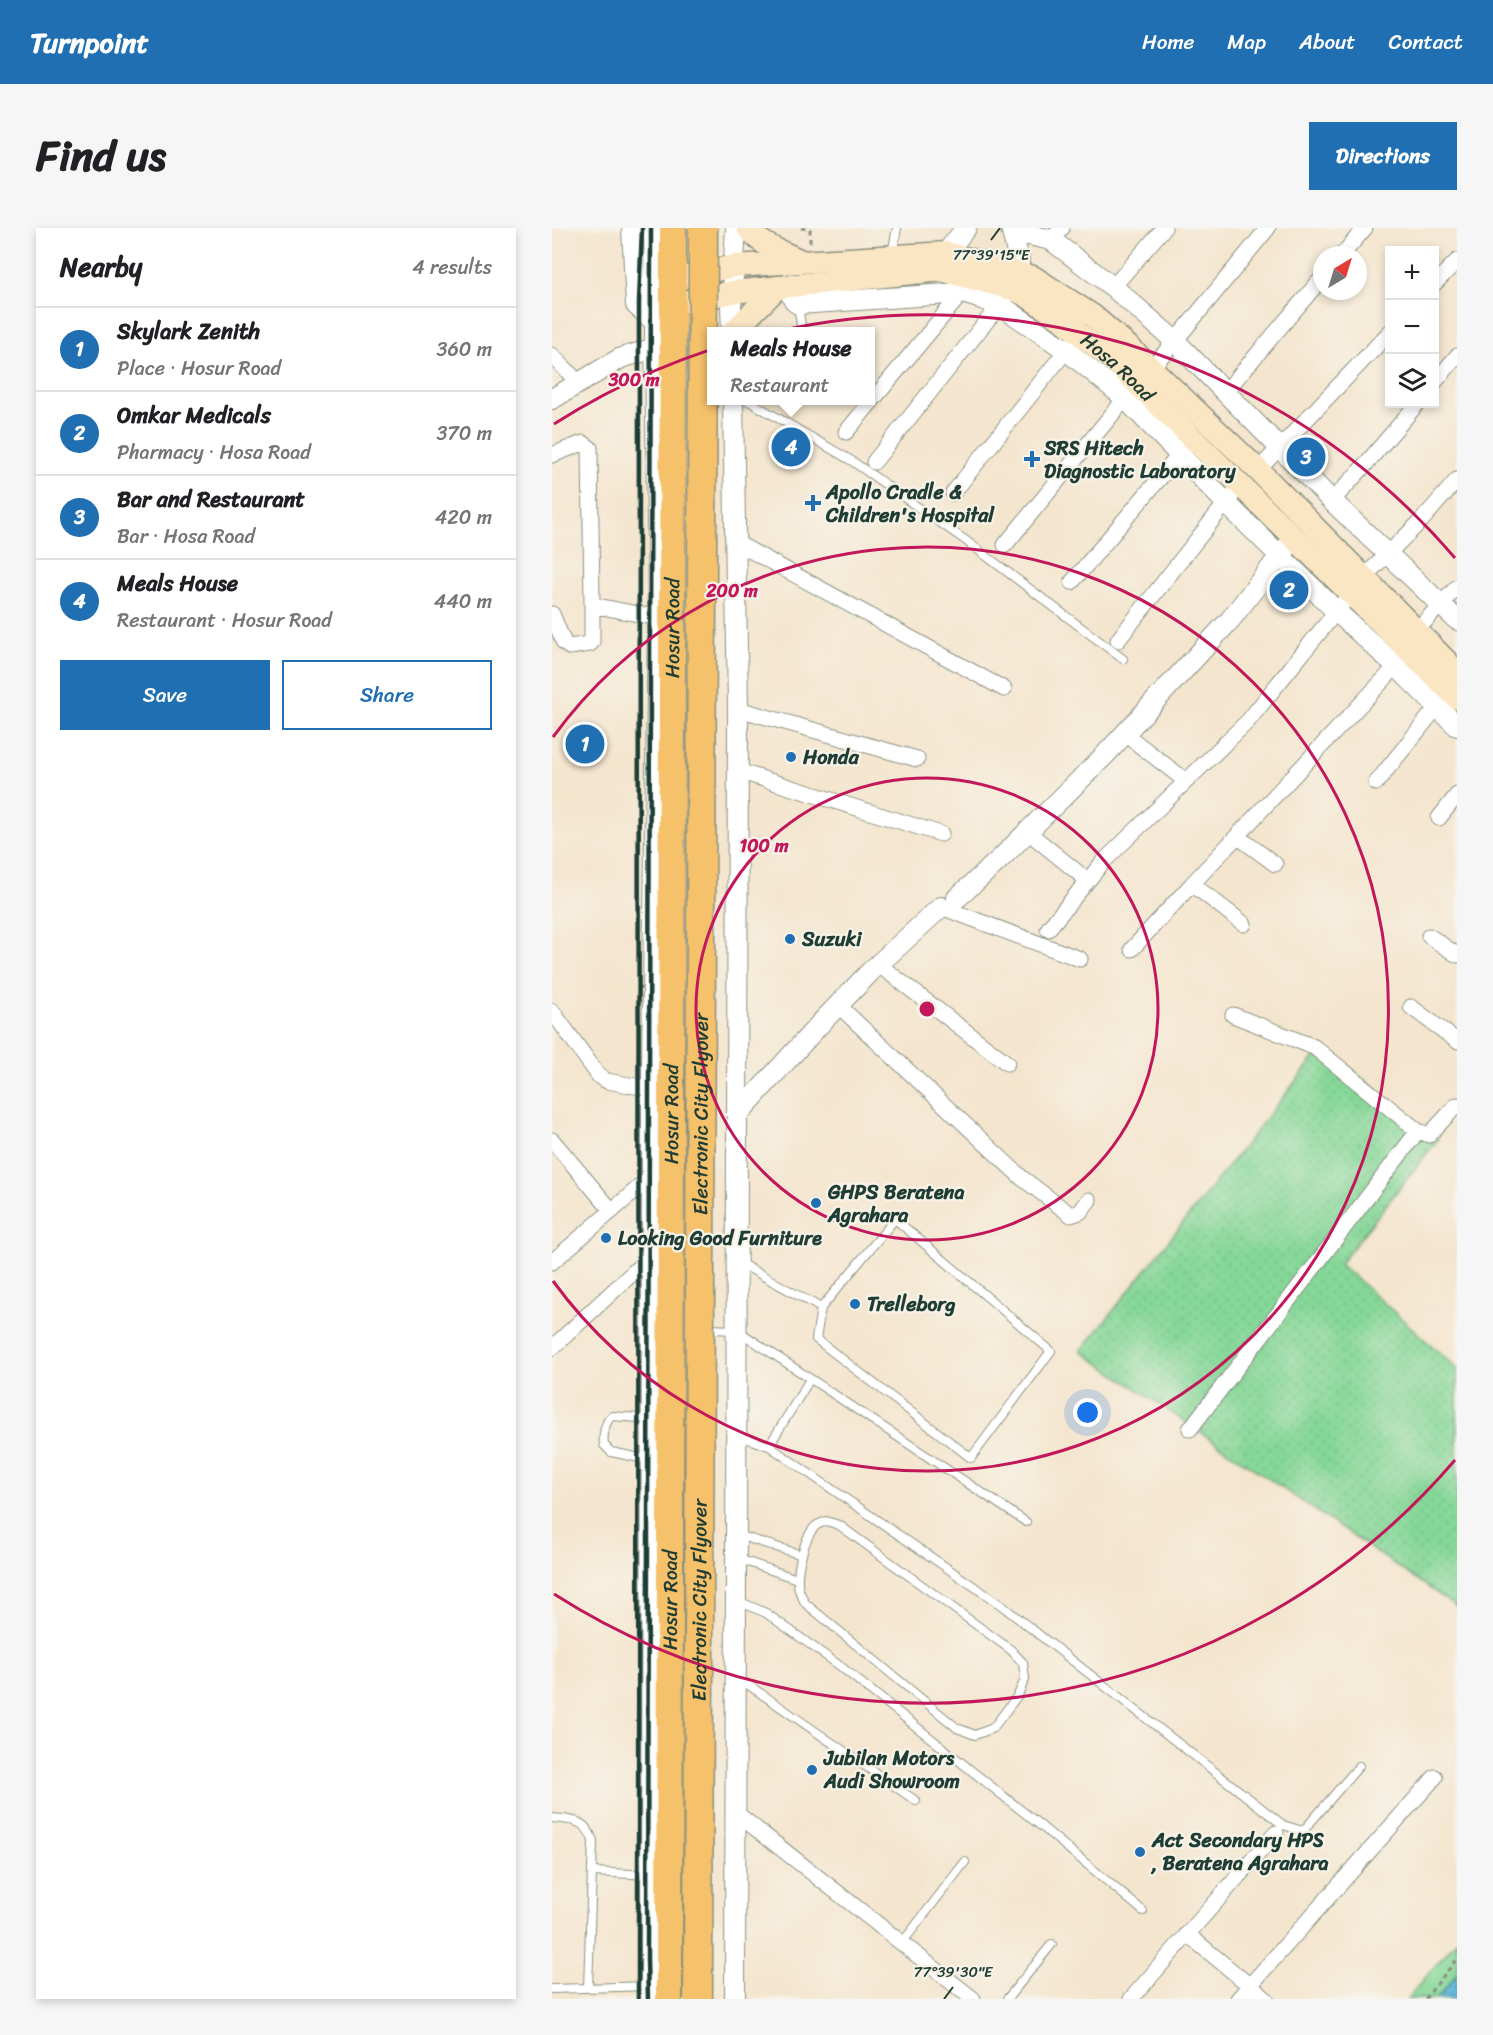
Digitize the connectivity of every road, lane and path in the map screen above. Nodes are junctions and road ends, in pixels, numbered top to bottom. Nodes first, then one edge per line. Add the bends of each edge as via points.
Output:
1 (632, 228) edge
2 (654, 228) edge
3 (673, 228) edge
4 (685, 228) edge
5 (703, 228) edge
6 (713, 228) edge
7 (736, 228) edge
8 (747, 228) edge
9 (801, 228) edge
10 (897, 228) edge
11 (966, 228) edge
12 (1164, 228) edge
13 (1268, 228) edge
14 (1365, 228) edge
15 (810, 229) edge
16 (1012, 230) edge
17 (1057, 234) edge
18 (1350, 246) edge
19 (946, 252) junction
20 (892, 256) junction
21 (803, 261) junction
22 (1457, 261) edge
23 (1439, 280) edge
24 (723, 281) junction
25 (968, 286) junction
26 (1113, 286) junction
27 (1010, 289) junction
28 (1313, 289) edge
29 (667, 292) junction
30 (788, 292) junction
31 (654, 321) junction
32 (713, 327) edge
33 (732, 327) edge
34 (739, 327) edge
35 (800, 327) edge
36 (1385, 336) edge
37 (1175, 341) junction
38 (1073, 342) junction
39 (655, 348) junction
40 (552, 355) edge
41 (1457, 356) edge
42 (1439, 377) edge
43 (578, 382) junction
44 (1137, 384) junction
45 (1226, 392) junction
46 (875, 397) edge
47 (552, 399) edge
48 (712, 405) edge
49 (733, 405) edge
50 (756, 405) edge
51 (869, 405) edge
52 (1414, 408) edge
53 (846, 432) dead end
54 (1186, 446) junction
55 (1279, 448) junction
56 (552, 455) edge
57 (874, 462) dead end
58 (1258, 470) junction
59 (1457, 480) edge
60 (1240, 484) junction
61 (953, 493) dead end
62 (1332, 501) junction
63 (1226, 502) junction
64 (735, 542) junction
65 (1005, 545) dead end
66 (1287, 546) junction
67 (1388, 552) junction
68 (1072, 582) dead end
69 (1357, 586) junction
70 (1457, 587) edge
71 (1442, 604) junction
72 (592, 605) junction
73 (1336, 611) junction
74 (552, 614) edge
75 (658, 618) junction
76 (1457, 620) edge
77 (1118, 640) dead end
78 (1407, 649) junction
79 (1123, 659) dead end
80 (1457, 672) edge
81 (1005, 689) dead end
82 (1447, 702) edge
83 (738, 709) junction
84 (1457, 726) edge
85 (1125, 734) junction
86 (917, 759) dead end
87 (738, 771) junction
88 (1186, 781) junction
89 (1376, 783) dead end
90 (1457, 795) edge
91 (1439, 818) dead end
92 (1028, 832) junction
93 (941, 834) dead end
94 (1237, 836) junction
95 (1275, 864) dead end
96 (1088, 880) junction
97 (1192, 884) junction
98 (949, 903) junction
99 (1244, 924) dead end
100 (1048, 929) dead end
101 (1429, 936) dead end
102 (1132, 949) dead end
103 (1457, 955) edge
104 (1080, 959) dead end
105 (879, 965) junction
106 (838, 1005) junction
107 (1411, 1007) dead end
108 (552, 1011) edge
109 (1233, 1015) dead end
110 (1457, 1041) edge
111 (1007, 1064) dead end
112 (652, 1089) junction
113 (1457, 1105) edge
114 (737, 1114) junction
115 (1418, 1131) junction
116 (552, 1140) edge
117 (661, 1170) junction
118 (1089, 1200) dead end
119 (612, 1211) junction
120 (652, 1255) junction
121 (737, 1261) junction
122 (552, 1262) edge
123 (821, 1308) junction
124 (709, 1329) junction
125 (737, 1330) junction
126 (552, 1348) edge
127 (810, 1379) junction
128 (652, 1419) junction
129 (1190, 1429) dead end
130 (737, 1435) junction
131 (769, 1446) junction
132 (651, 1461) junction
133 (1026, 1522) dead end
134 (736, 1535) junction
135 (802, 1555) junction
136 (736, 1558) junction
137 (797, 1579) junction
138 (736, 1601) junction
139 (736, 1676) junction
140 (1359, 1766) dead end
141 (1435, 1777) dead end
142 (916, 1801) dead end
143 (736, 1813) junction
144 (552, 1818) edge
145 (1276, 1833) dead end
146 (965, 1862) dead end
147 (593, 1872) junction
148 (651, 1875) junction
149 (1143, 1911) dead end
150 (1187, 1934) junction
151 (902, 1943) junction
152 (1052, 1944) dead end
153 (1457, 1959) edge
154 (1250, 1985) junction
155 (588, 1987) junction
156 (552, 1989) edge
157 (652, 1996) edge
158 (682, 1999) edge
159 (698, 1999) edge
160 (710, 1999) edge
161 (735, 1999) edge
162 (973, 1999) edge
163 (1007, 1999) edge
164 (1131, 1999) edge
165 (1238, 1999) edge
166 (1266, 1999) edge
167 (1425, 1999) edge

1 - 31 street via 636,305
2 - 29 street
3 - 29 highway, Hosur Road
4 - 158 highway, Electronic City Flyover
5 - 159 highway, Electronic City Flyover, bridge
6 - 24 highway
7 - 24 street
8 - 21 main road via 767,246
9 - 15 path
10 - 20 lane
11 - 19 street
12 - 26 street
13 - 37 street
14 - 18 street
16 - 17 street
16 - 27 street via 1019,260
17 - 26 street
19 - 20 main road, Hosa Road
19 - 27 main road, Hosa Road
20 - 21 main road, Hosa Road
21 - 24 main road, Hosa Road
22 - 23 street
24 - 29 main road, Hosa Road
24 - 30 main road, Hosa Road
24 - 32 highway
24 - 33 street
25 - 27 main road, Hosa Road
25 - 30 main road, Hosa Road via 941,270
25 - 46 street
26 - 37 street
27 - 38 main road, Hosa Road via 1041,304
27 - 44 main road, Hosa Road via 1033,277 1093,316
27 - 57 street
28 - 45 street
29 - 31 street
29 - 117 highway, Hosur Road
30 - 34 main road
30 - 35 lane
31 - 39 street
36 - 55 street
37 - 44 street
37 - 45 street
38 - 44 main road, Hosa Road via 1116,363
38 - 61 street
39 - 43 street via 621,358
39 - 75 street
40 - 43 street
41 - 42 street
43 - 47 street
44 - 54 main road, Hosa Road
44 - 58 main road, Hosa Road
44 - 65 street
45 - 55 street
48 - 124 highway, Hosur Road
49 - 64 street
50 - 79 lane via 852,461
51 - 53 street
52 - 62 street
54 - 60 main road, Hosa Road
54 - 63 street
54 - 68 street
55 - 58 street
55 - 62 street
56 - 72 street via 583,443 590,448
58 - 69 main road, Hosa Road
59 - 67 street
60 - 63 street
60 - 66 main road, Hosa Road
62 - 67 street
63 - 66 street
63 - 77 street
64 - 81 street
64 - 83 street
66 - 69 main road, Hosa Road
66 - 73 street
66 - 85 street via 1230,620
67 - 69 street
67 - 71 street
69 - 73 street
69 - 78 main road, Hosa Road
70 - 71 street
71 - 76 street
71 - 78 street
72 - 74 street via 590,644 569,647
72 - 75 street
73 - 78 street
73 - 88 street via 1248,721
75 - 112 street
78 - 80 main road, Hosa Road
78 - 82 main road, Hosa Road
78 - 94 street
82 - 84 street
82 - 89 street
83 - 86 street
83 - 87 street
85 - 88 street
85 - 92 street
87 - 93 street
87 - 114 street
88 - 96 street
90 - 91 street
92 - 96 street
92 - 98 street
94 - 95 street
94 - 97 street
96 - 100 street
97 - 99 street
97 - 102 street
98 - 104 street
98 - 105 street
101 - 103 street
105 - 106 street
105 - 111 street
106 - 114 street
106 - 118 street via 1022,1178 1071,1215 1080,1212
107 - 110 street
108 - 112 street via 599,1076
109 - 115 street via 1314,1047
112 - 117 street
113 - 115 street via 1429,1135
114 - 121 street
115 - 129 street
116 - 119 street
117 - 119 street
117 - 120 street
117 - 157 highway, Hosur Road
119 - 122 street
120 - 126 street
120 - 128 street
121 - 123 lane
121 - 125 street
123 - 123 lane via 895,1219 1051,1351 970,1458 816,1339
124 - 125 lane
124 - 160 highway, Hosur Road
125 - 127 lane
125 - 130 street
127 - 131 lane
127 - 133 lane
128 - 132 street
128 - 132 lane via 612,1416 606,1421 603,1440 611,1452
130 - 131 lane
130 - 134 street
131 - 140 lane via 1001,1605 1283,1825 1303,1831
132 - 148 street
134 - 135 lane
134 - 136 street
135 - 137 lane
135 - 137 lane via 816,1526 826,1521 839,1525 1011,1650 1023,1663 1025,1679 1018,1695 993,1728 975,1735 957,1728 805,1603
136 - 137 lane
136 - 138 street
138 - 139 street
138 - 149 lane via 766,1612 840,1666
139 - 142 lane
139 - 143 street
141 - 154 street
143 - 151 street
143 - 161 street
144 - 147 lane via 576,1821 590,1831
145 - 150 street
146 - 151 lane
147 - 148 lane
147 - 155 lane
148 - 157 street
150 - 154 street
150 - 164 street
151 - 162 street
152 - 163 lane
153 - 167 path
154 - 165 street
154 - 166 street
155 - 156 lane
155 - 157 lane

